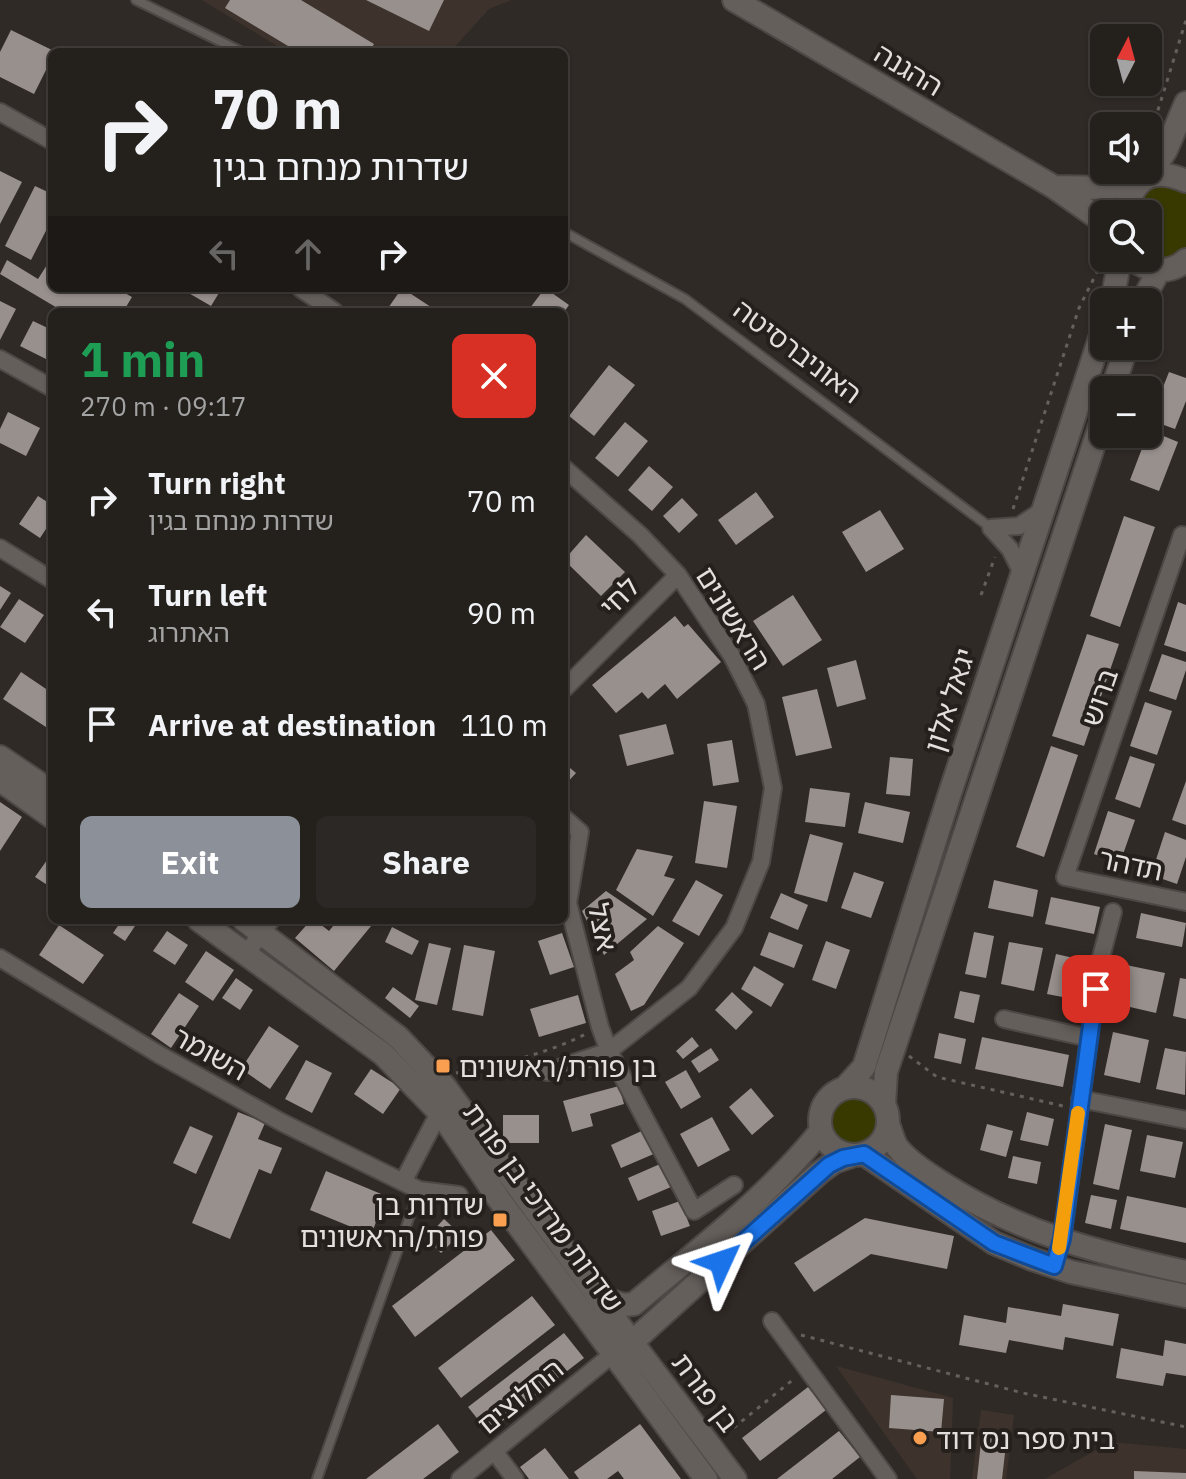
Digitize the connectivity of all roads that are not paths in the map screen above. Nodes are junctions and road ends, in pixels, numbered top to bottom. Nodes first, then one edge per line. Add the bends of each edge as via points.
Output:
1 (136, 0) edge
2 (734, 0) edge
3 (234, 48) edge
4 (1186, 103) edge
5 (0, 112) edge
6 (48, 139) edge
7 (1162, 155) edge
8 (1162, 177) edge
9 (1186, 181) edge
10 (1125, 184) edge
11 (1054, 187) junction
12 (1090, 222) edge
13 (568, 234) edge
14 (1177, 267) edge
15 (1156, 288) edge
16 (306, 292) edge
17 (329, 308) edge
18 (0, 359) edge
19 (1093, 360) edge
20 (48, 386) edge
21 (1093, 448) edge
22 (568, 472) edge
23 (1043, 510) junction
24 (991, 528) junction
25 (1185, 531) edge
26 (0, 548) edge
27 (1022, 573) junction
28 (678, 575) junction
29 (48, 578) edge
30 (568, 685) edge
31 (0, 757) edge
32 (0, 780) edge
33 (48, 789) edge
34 (48, 814) edge
35 (568, 822) edge
36 (1065, 877) joint
37 (1186, 902) edge
38 (568, 903) edge
39 (568, 903) edge
40 (1113, 912) dead end
41 (205, 924) edge
42 (259, 924) edge
43 (247, 953) junction
44 (0, 958) edge
45 (1004, 1019) dead end
46 (1089, 1038) junction
47 (609, 1051) junction
48 (547, 1072) dead end
49 (845, 1088) junction
50 (1080, 1104) junction
51 (439, 1113) junction
52 (886, 1114) junction
53 (1186, 1120) edge
54 (821, 1131) junction
55 (859, 1154) junction
56 (403, 1182) junction
57 (734, 1185) dead end
58 (419, 1190) junction
59 (459, 1195) dead end
60 (700, 1208) junction
61 (728, 1224) junction
62 (753, 1234) junction
63 (1062, 1239) junction
64 (1054, 1266) junction
65 (1186, 1272) edge
66 (1186, 1296) edge
67 (600, 1297) junction
68 (775, 1325) road end
69 (622, 1347) junction
70 (494, 1451) junction
71 (317, 1479) edge
72 (460, 1479) edge
73 (515, 1479) edge
74 (706, 1479) edge
75 (735, 1479) edge
76 (888, 1479) edge

1 - 3 lane
2 - 11 street, ההגנה
4 - 7 street
5 - 6 street
8 - 9 street, ההגנה
10 - 11 street, ההגנה
11 - 12 street, ההגנה
13 - 24 lane, האוניברסיטה via 685,299
14 - 15 street
16 - 17 street
18 - 20 street
19 - 23 street, יגאל אלון
21 - 52 street, יגאל אלון via 886,1072
22 - 28 street, הראשונים
23 - 24 street via 1019,526
23 - 27 street, יגאל אלון
24 - 27 street, האוניברסיטה
25 - 36 street, ברוש
26 - 29 street
27 - 49 street, יגאל אלון via 864,1067
28 - 30 street, לחי
28 - 47 street, הראשונים via 732,656 756,704 773,788 761,862 734,928 689,988
31 - 33 street
32 - 34 street
35 - 38 street, אצל via 580,832
36 - 37 street, תדהר
39 - 47 street, אצל
40 - 46 street
41 - 43 street, שדרות מרדכי בן פורת
42 - 43 street
42 - 67 street, שדרות מרדכי בן פורת via 398,1037 436,1077
43 - 51 street, שדרות מרדכי בן פורת via 383,1054
44 - 56 street, השומר via 200,1078
45 - 46 street
46 - 50 street
47 - 48 street, הראשונים
47 - 60 street, אצל via 694,1211
49 - 52 street via 870,1091
49 - 54 street via 822,1109
50 - 53 street
50 - 63 street
51 - 56 street
51 - 69 street, שדרות מרדכי בן פורת via 498,1198
52 - 55 street via 880,1143
52 - 63 street via 896,1145 920,1168 1012,1222
54 - 55 street via 834,1148
54 - 61 street
55 - 62 street via 829,1165
55 - 64 street via 994,1243
56 - 58 street, השומר
57 - 60 street
58 - 59 street, השומר
58 - 71 lane
60 - 61 street
61 - 62 street
61 - 67 street via 634,1304
62 - 69 street
63 - 64 street
63 - 65 street
64 - 66 street
67 - 69 street, שדרות מרדכי בן פורת
68 - 76 street
69 - 70 street, החלוצים
69 - 74 street
69 - 75 street, בן פורת
70 - 72 street, החלוצים
70 - 73 street

